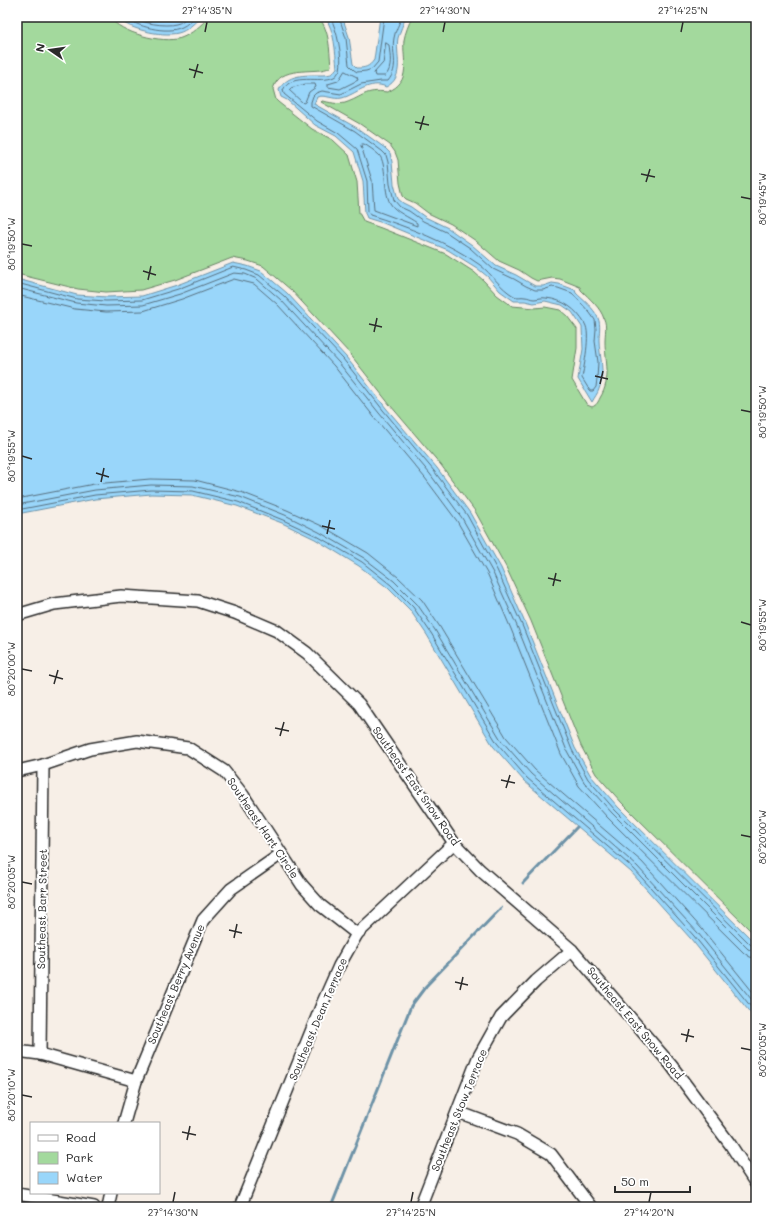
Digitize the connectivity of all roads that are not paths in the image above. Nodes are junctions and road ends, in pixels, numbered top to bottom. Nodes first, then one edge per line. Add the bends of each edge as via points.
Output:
1 (17, 615) edge
2 (43, 765) junction
3 (17, 771) edge
4 (454, 843) junction
5 (281, 854) junction
6 (357, 934) junction
7 (572, 950) junction
8 (17, 1051) edge
9 (40, 1054) junction
10 (136, 1081) junction
11 (458, 1112) junction
12 (124, 1122) edge
13 (756, 1184) edge
14 (17, 1194) edge
15 (111, 1194) edge
16 (94, 1207) edge
17 (108, 1207) edge
18 (240, 1207) edge
19 (420, 1207) edge
20 (591, 1207) edge

1 - 4 street, Southeast East Snow Road via 54,604 121,596 198,601 236,613 277,631 306,653 359,704
2 - 3 street, Southeast Hart Circle
2 - 5 street, Southeast Hart Circle via 90,749 137,741 188,748 224,771 243,795
2 - 9 street, Southeast Barr Street
4 - 6 street, Southeast Dean Terrace
4 - 7 street, Southeast East Snow Road via 480,870
5 - 6 street, Southeast Hart Circle via 302,885 316,900
5 - 10 street, Southeast Berry Avenue via 231,889 203,920
6 - 18 street, Southeast Dean Terrace via 323,1002
7 - 11 street, Southeast Stow Terrace via 536,981 501,1017 478,1058
7 - 13 street, Southeast East Snow Road via 671,1065 730,1144
8 - 9 street
9 - 10 street
10 - 12 street, Southeast Berry Avenue
11 - 19 street, Southeast Stow Terrace
11 - 20 street via 517,1134 551,1154
14 - 16 street
15 - 17 street

